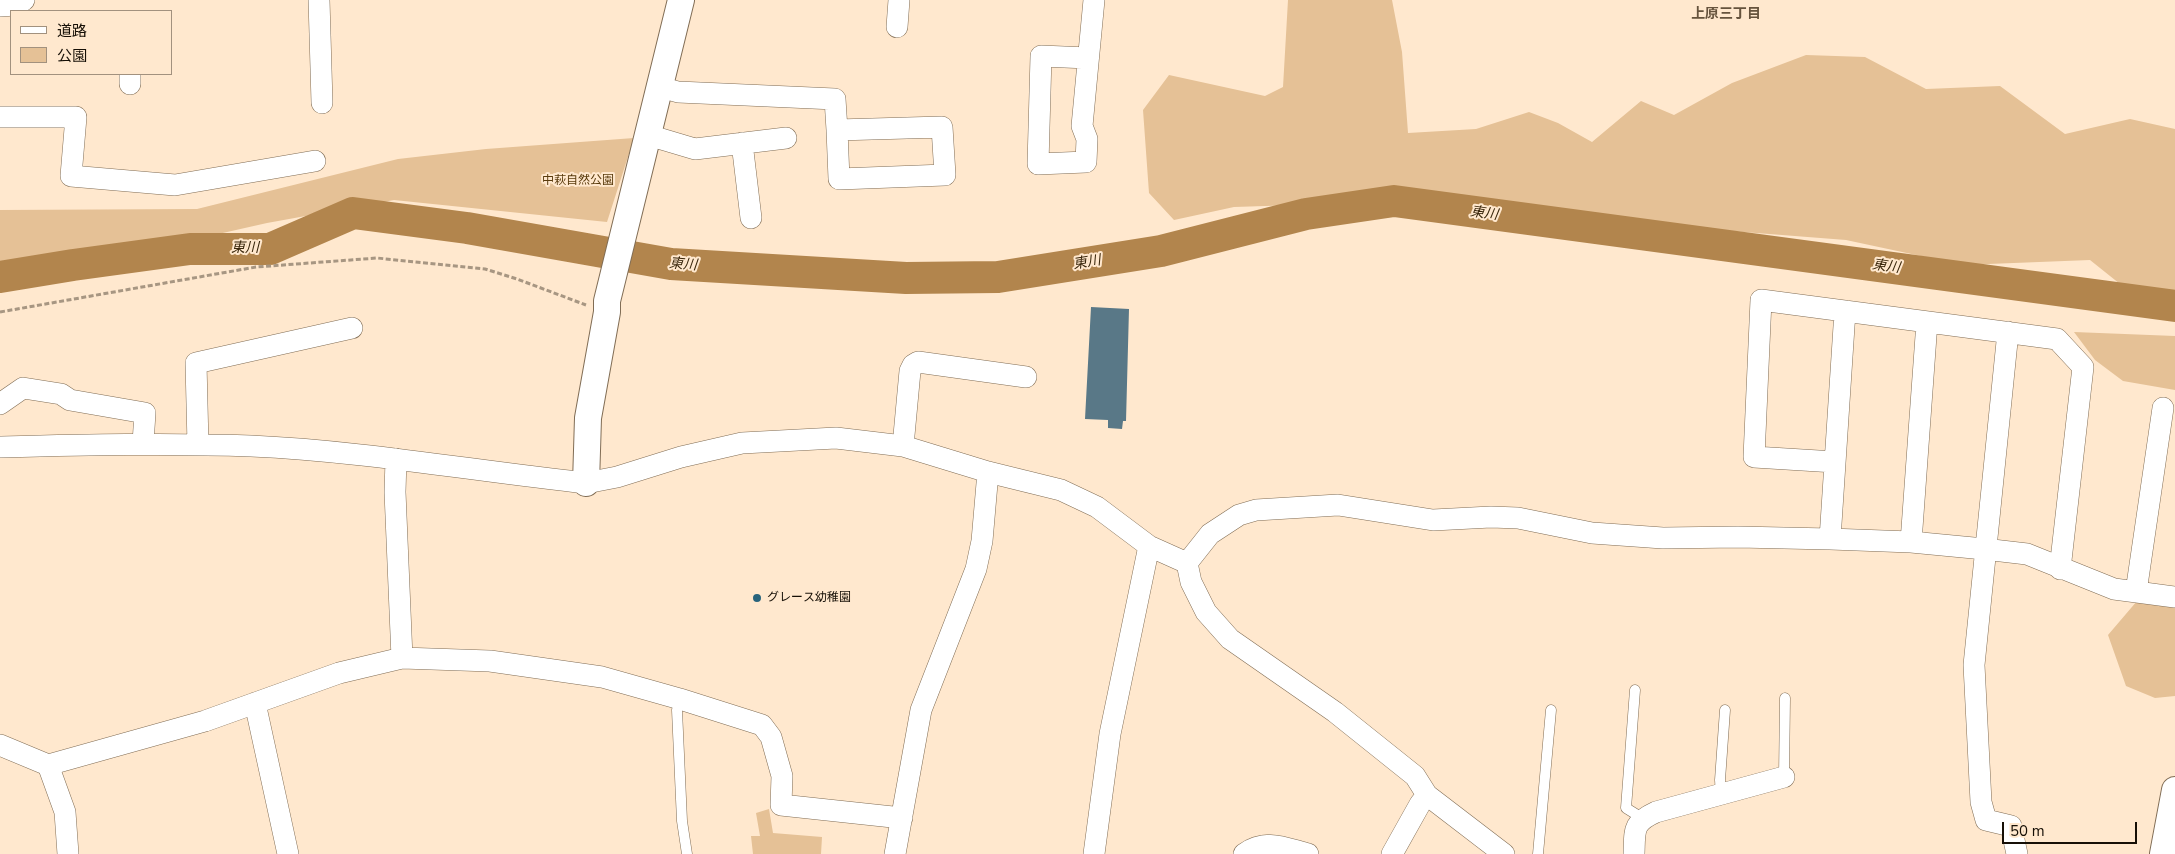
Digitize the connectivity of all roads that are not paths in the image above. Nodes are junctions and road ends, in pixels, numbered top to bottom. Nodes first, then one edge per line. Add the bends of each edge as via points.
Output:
1 (319, 0) edge
2 (681, 0) edge
3 (900, 0) edge
4 (1094, 0) edge
5 (897, 27) dead end
6 (1088, 58) junction
7 (660, 87) junction
8 (322, 103) dead end
9 (0, 117) edge
10 (837, 130) junction
11 (648, 135) junction
12 (786, 138) dead end
13 (742, 143) junction
14 (315, 162) dead end
15 (751, 218) dead end
16 (1844, 311) junction
17 (1927, 322) junction
18 (352, 328) dead end
19 (2008, 332) junction
20 (1026, 377) dead end
21 (0, 404) edge
22 (2163, 408) dead end
23 (143, 443) junction
24 (198, 445) junction
25 (903, 446) junction
26 (0, 447) edge
27 (396, 459) junction
28 (1835, 462) junction
29 (988, 472) junction
30 (586, 483) junction
31 (1830, 539) junction
32 (1911, 542) junction
33 (1149, 546) junction
34 (1984, 549) junction
35 (1187, 563) junction
36 (2060, 569) junction
37 (2136, 592) junction
38 (2175, 597) edge
39 (402, 658) junction
40 (1636, 690) dead end
41 (1785, 698) dead end
42 (680, 699) junction
43 (255, 703) junction
44 (1551, 710) dead end
45 (1725, 710) dead end
46 (0, 745) edge
47 (48, 765) junction
48 (1784, 776) joint
49 (2175, 790) edge
50 (1428, 795) junction
51 (1721, 795) junction
52 (902, 818) junction
53 (1642, 818) junction
54 (68, 854) edge
55 (288, 854) edge
56 (686, 854) edge
57 (896, 854) edge
58 (1094, 854) edge
59 (1244, 854) edge
60 (1308, 854) edge
61 (1392, 854) edge
62 (1504, 854) edge
63 (1538, 854) edge
64 (1634, 854) edge
65 (2017, 854) edge
66 (2163, 854) edge

1 - 8 street
2 - 7 street
3 - 5 street
4 - 6 street
6 - 6 street via 1041,56 1038,164 1086,162 1087,138 1082,126
7 - 10 street via 678,92 835,99
7 - 11 street
9 - 14 street via 76,117 71,176 175,185
10 - 10 street via 838,179 944,175 942,127
11 - 13 street via 695,149
11 - 30 street via 607,306 588,418
12 - 13 street
13 - 15 street
16 - 17 street
16 - 28 street
16 - 28 street via 1762,300 1754,457
17 - 19 street
17 - 32 street
18 - 24 street via 196,363
19 - 34 street
19 - 36 street via 2057,338 2083,367
20 - 25 street via 918,362 910,371
21 - 23 street via 22,388 145,413
22 - 37 street
23 - 24 street
23 - 26 street
24 - 27 street via 252,446
25 - 29 street
25 - 30 street via 836,438 742,444
27 - 30 street
27 - 39 street
28 - 31 street
29 - 33 street via 1070,494 1097,507
29 - 52 street via 982,541 976,569 921,710
31 - 32 street
31 - 35 street via 1663,538 1592,532 1518,518 1426,519 1338,505 1256,510 1239,515 1210,534
32 - 34 street
33 - 35 street
33 - 58 street via 1110,734
34 - 36 street via 2027,554
34 - 65 street via 1974,664 1981,802 1986,820 2011,826
35 - 50 street via 1191,582 1206,612 1230,639 1335,712 1415,776
36 - 37 street via 2114,590
37 - 38 street
39 - 42 street via 490,661 602,677
39 - 43 street via 339,673
40 - 53 lane via 1626,808
41 - 48 lane
42 - 52 street via 762,726 771,738 782,776 781,805
42 - 56 lane via 677,710
43 - 47 street via 204,721
43 - 55 street
44 - 63 lane
45 - 51 lane
46 - 47 street
47 - 54 street via 65,812
48 - 51 street
49 - 66 street
50 - 61 street
50 - 62 street
51 - 53 street
52 - 57 street
53 - 64 street via 1635,828
59 - 60 street via 1270,844

